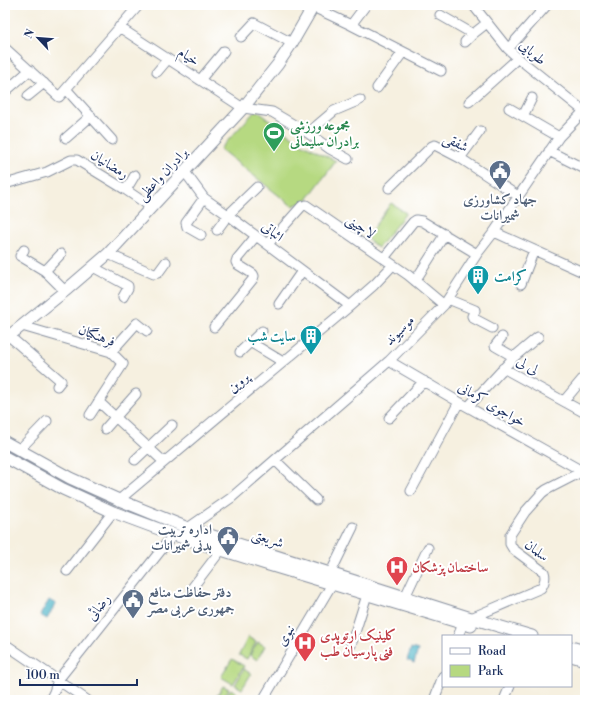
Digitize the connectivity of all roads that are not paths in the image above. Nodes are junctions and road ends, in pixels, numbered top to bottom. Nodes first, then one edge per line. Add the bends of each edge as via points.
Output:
1 (139, 5) edge
2 (366, 5) edge
3 (474, 5) edge
4 (547, 5) edge
5 (313, 6) edge
6 (440, 15) dead end
7 (487, 23) junction
8 (350, 25) junction
9 (119, 27) junction
10 (473, 34) junction
11 (241, 37) dead end
12 (465, 42) dead end
13 (292, 43) junction
14 (5, 48) edge
15 (508, 49) junction
16 (224, 51) dead end
17 (403, 52) junction
18 (518, 58) junction
19 (168, 59) junction
20 (30, 70) junction
21 (441, 71) dead end
22 (157, 72) dead end
23 (200, 80) junction
24 (44, 83) junction
25 (377, 88) dead end
26 (66, 89) junction
27 (7, 90) dead end
28 (28, 96) dead end
29 (532, 98) dead end
30 (360, 100) dead end
31 (469, 102) dead end
32 (243, 108) junction
33 (509, 108) dead end
34 (584, 111) edge
35 (91, 116) junction
36 (523, 116) junction
37 (480, 131) dead end
38 (308, 133) junction
39 (559, 137) junction
40 (66, 138) dead end
41 (112, 140) dead end
42 (549, 151) junction
43 (460, 158) junction
44 (348, 159) dead end
45 (585, 169) edge
46 (185, 172) junction
47 (135, 175) dead end
48 (5, 184) edge
49 (257, 187) dead end
50 (389, 188) dead end
51 (126, 190) junction
52 (518, 196) junction
53 (204, 198) junction
54 (152, 207) junction
55 (228, 215) junction
56 (217, 230) dead end
57 (494, 232) junction
58 (445, 234) junction
59 (201, 235) dead end
60 (256, 236) junction
61 (268, 244) junction
62 (24, 250) dead end
63 (534, 250) junction
64 (61, 254) dead end
65 (108, 254) junction
66 (477, 254) junction
67 (384, 258) junction
68 (166, 262) dead end
69 (393, 265) junction
70 (93, 267) junction
71 (45, 271) junction
72 (302, 271) junction
73 (585, 273) edge
74 (415, 282) junction
75 (521, 284) dead end
76 (65, 291) junction
77 (123, 297) dead end
78 (446, 302) junction
79 (279, 304) dead end
80 (350, 306) junction
81 (22, 326) junction
82 (214, 327) dead end
83 (492, 328) dead end
84 (147, 331) dead end
85 (262, 331) dead end
86 (7, 337) edge
87 (502, 337) dead end
88 (538, 337) dead end
89 (250, 342) junction
90 (111, 352) junction
91 (240, 352) dead end
92 (514, 357) junction
93 (389, 361) junction
94 (284, 362) junction
95 (503, 368) junction
96 (585, 376) edge
97 (424, 381) junction
98 (57, 386) dead end
99 (136, 394) dead end
100 (564, 401) junction
101 (99, 402) junction
102 (460, 402) junction
103 (468, 407) junction
104 (585, 412) edge
105 (90, 415) dead end
106 (115, 417) junction
107 (389, 418) dead end
108 (47, 422) dead end
109 (172, 425) dead end
110 (105, 429) dead end
111 (5, 442) edge
112 (148, 447) junction
113 (20, 450) junction
114 (5, 457) edge
115 (135, 460) dead end
116 (275, 460) junction
117 (164, 462) junction
118 (584, 471) edge
119 (411, 491) dead end
120 (119, 500) junction
121 (316, 500) dead end
122 (113, 512) junction
123 (354, 527) dead end
124 (181, 531) junction
125 (428, 548) dead end
126 (221, 550) junction
127 (67, 571) dead end
128 (331, 579) junction
129 (192, 588) dead end
130 (367, 595) junction
131 (405, 597) junction
132 (467, 621) junction
133 (459, 635) edge
134 (502, 635) edge
135 (528, 635) edge
136 (5, 644) edge
137 (351, 646) dead end
138 (572, 647) edge
139 (585, 651) edge
140 (572, 656) edge
141 (585, 660) edge
142 (442, 679) edge
143 (58, 680) junction
144 (510, 687) edge
145 (50, 700) edge
146 (87, 700) edge
147 (263, 700) edge
148 (434, 700) edge
149 (504, 700) edge

1 - 9 street
2 - 8 street
3 - 7 street, طوبایی
4 - 15 street
5 - 8 street
5 - 13 main road, برادران واعظی
6 - 10 street
7 - 10 street
7 - 15 street, طوبایی
8 - 17 street
9 - 19 street, خیام
9 - 26 street
10 - 12 street
11 - 13 street via 254,23
13 - 32 main road, برادران واعظی
14 - 20 street
15 - 18 street, طوبایی
16 - 23 street
17 - 21 street
17 - 25 street
18 - 31 street
18 - 34 street, طوبایی
19 - 22 street
19 - 23 street, خیام
20 - 24 street
20 - 27 street
23 - 32 street, خیام
24 - 26 street via 59,97
24 - 28 street
26 - 35 street
29 - 36 street
30 - 38 street via 334,111
32 - 38 street via 272,112
32 - 46 main road, برادران واعظی
33 - 36 street
34 - 39 street, موسیوند
35 - 40 street
35 - 41 street
36 - 39 street
37 - 43 street
38 - 44 street
39 - 42 street, موسیوند
42 - 45 street
42 - 52 street, موسیوند
43 - 50 street, شفقی via 435,145 432,146
43 - 52 street, شفقی
46 - 53 street, اثباتی
46 - 54 main road, برادران واعظی
47 - 51 street
48 - 51 street, رمضانیان via 77,160
49 - 55 street
51 - 54 street, رمضانیان
52 - 57 street, موسیوند
53 - 55 street, اثباتی
53 - 59 street via 186,223 187,227
54 - 65 main road, برادران واعظی
55 - 56 street
55 - 60 street, اثباتی
57 - 63 street
57 - 66 street, موسیوند
58 - 66 street
58 - 67 street via 416,220
58 - 74 street
60 - 61 street, اثباتی
60 - 82 street via 236,262 253,274 253,279
61 - 67 street, لاچینی via 304,205
61 - 72 street, اثباتی
62 - 71 street via 20,256
63 - 73 street
63 - 75 street
64 - 71 street
65 - 68 street via 154,274 158,273
65 - 70 main road, برادران واعظی
66 - 78 street, موسیوند
67 - 69 street, لاچینی
69 - 74 street, لاچینی
69 - 80 street, پروین
70 - 76 main road, برادران واعظی
70 - 77 street via 128,286
71 - 76 street
72 - 79 street
72 - 80 street, اثباتی
74 - 78 street, لاچینی
76 - 81 main road, برادران واعظی
78 - 83 street, لاچینی via 475,310 473,318
78 - 93 street, موسیوند
80 - 94 street, پروین
81 - 86 main road, برادران واعظی
81 - 90 street, فرهنگیان
84 - 90 street via 137,323
85 - 89 street
86 - 98 street via 61,381
87 - 92 street via 495,346
88 - 92 street
89 - 91 street
89 - 94 street
90 - 101 street, فرهنگیان via 123,364
92 - 95 street
93 - 97 street, خواجوی کرمانی
93 - 116 street, موسیوند
94 - 117 street, پروین
95 - 100 street, لی لی
95 - 103 street, لی لی
96 - 100 street
97 - 102 street, خواجوی کرمانی
97 - 107 street
99 - 106 street
100 - 104 street, لی لی
101 - 105 street
101 - 106 street
102 - 103 street, خواجوی کرمانی
102 - 119 street
103 - 118 street, خواجوی کرمانی
106 - 110 street
106 - 112 street
108 - 113 street
109 - 112 street
111 - 113 main road, شریعتی
112 - 115 street
112 - 117 street
113 - 120 main road, شریعتی via 70,478
114 - 122 main road, شریعتی via 63,489
116 - 121 street
116 - 124 street, موسیوند via 232,498
117 - 120 street, پروین
118 - 132 street, سلمان via 546,490 525,512 510,535 513,549 546,575 541,588
120 - 124 main road, شریعتی
122 - 124 main road, شریعتی
122 - 127 street
123 - 128 street, نبوی
124 - 126 main road, شریعتی
124 - 128 main road, شریعتی
124 - 143 street, رضائی
125 - 131 street
126 - 128 main road, شریعتی via 268,566
126 - 129 street
128 - 130 main road, شریعتی
128 - 131 main road, شریعتی
128 - 147 street, نبوی
130 - 132 main road, شریعتی
130 - 137 street
131 - 132 main road, شریعتی
132 - 133 street
132 - 134 main road, شریعتی
132 - 135 main road, شریعتی
136 - 143 street
138 - 139 main road
140 - 141 main road
142 - 148 street
143 - 145 street, رضائی
143 - 146 street
144 - 149 street

